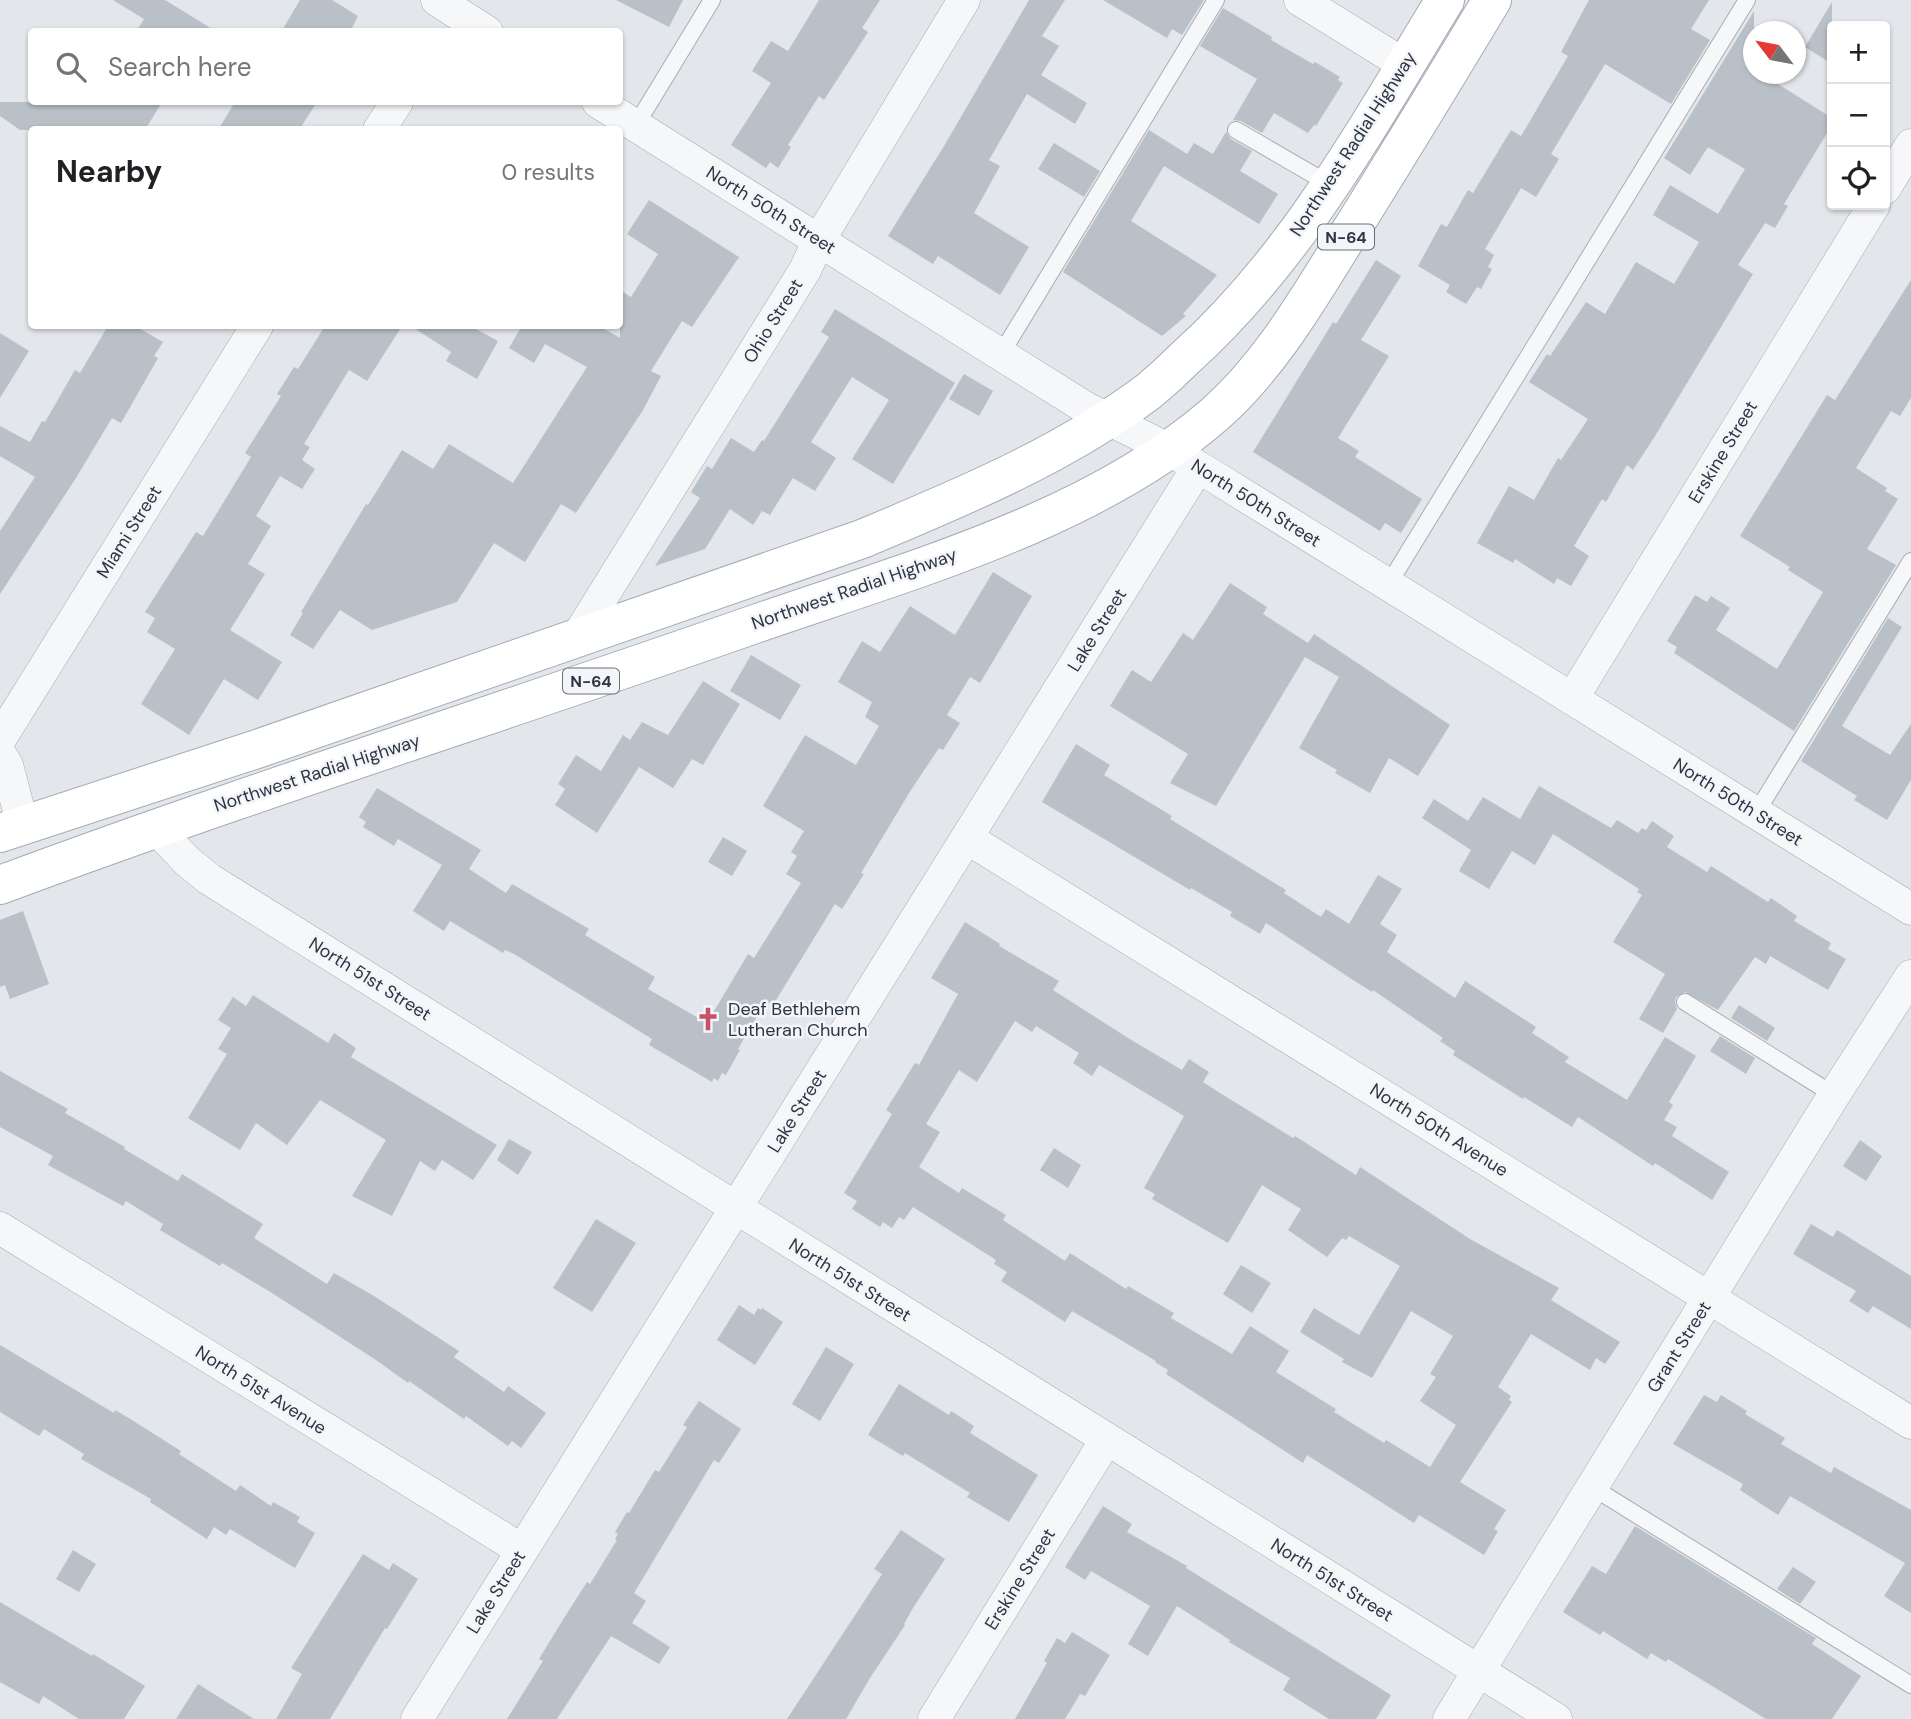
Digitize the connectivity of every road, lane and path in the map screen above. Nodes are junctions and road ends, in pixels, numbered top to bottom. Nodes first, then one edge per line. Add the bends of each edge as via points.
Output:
1 (712, 0) edge
2 (964, 0) edge
3 (1216, 0) edge
4 (1300, 0) edge
5 (1445, 0) edge
6 (1492, 0) edge
7 (1747, 0) edge
8 (446, 10) edge
9 (480, 28) edge
10 (1405, 65) junction
11 (395, 105) edge
12 (603, 105) edge
13 (636, 125) junction
14 (382, 126) edge
15 (1236, 130) dead end
16 (1911, 145) edge
17 (1890, 180) edge
18 (1331, 185) junction
19 (1871, 210) edge
20 (819, 240) junction
21 (255, 329) edge
22 (1001, 355) junction
23 (1108, 419) junction
24 (1184, 458) junction
25 (1911, 561) edge
26 (1388, 585) junction
27 (576, 639) junction
28 (1572, 699) junction
29 (0, 739) edge
30 (0, 754) edge
31 (1756, 813) junction
32 (155, 827) junction
33 (12, 830) edge
34 (967, 838) junction
35 (0, 885) edge
36 (1911, 909) edge
37 (1911, 976) edge
38 (1685, 1002) dead end
39 (1835, 1095) junction
40 (736, 1209) junction
41 (0, 1228) edge
42 (1710, 1298) junction
43 (1911, 1423) edge
44 (1106, 1440) junction
45 (1592, 1487) junction
46 (522, 1550) junction
47 (1479, 1671) junction
48 (1911, 1685) edge
49 (417, 1719) edge
50 (934, 1719) edge
51 (1449, 1719) edge
52 (1556, 1719) edge

1 - 13 lane
2 - 20 street, Ohio Street
3 - 22 lane
4 - 10 street
5 - 10 main road, Northwest Radial Highway / N-64
6 - 24 main road, Northwest Radial Highway / N-64 via 1300,312
7 - 26 lane
8 - 9 street
10 - 18 main road, Northwest Radial Highway / N-64
11 - 14 street
12 - 13 street, North 50th Street
13 - 20 street, North 50th Street
15 - 18 lane
16 - 17 street
18 - 23 main road, Northwest Radial Highway / N-64 via 1236,310 1150,390
19 - 28 street, Erskine Street
20 - 22 street, North 50th Street
20 - 27 street, Ohio Street via 805,270
21 - 29 street, Miami Street
22 - 23 street, North 50th Street
23 - 24 street, North 50th Street
23 - 27 main road, Northwest Radial Highway / N-64 via 1027,465 862,539
24 - 26 street, North 50th Street
24 - 32 main road, Northwest Radial Highway / N-64 via 1117,482 982,544 537,700
24 - 34 street, Lake Street
25 - 31 lane
26 - 28 street, North 50th Street
27 - 33 main road, Northwest Radial Highway / N-64
28 - 31 street, North 50th Street
30 - 33 street via 7,765
31 - 36 street, North 50th Street
32 - 35 main road, Northwest Radial Highway / N-64
32 - 40 street, North 51st Street via 209,879
34 - 40 street, Lake Street
34 - 42 street, North 50th Avenue
37 - 39 street, Grant Street
38 - 39 lane
39 - 42 street, Grant Street
40 - 44 street, North 51st Street
40 - 46 street, Lake Street
41 - 46 street, North 51st Avenue
42 - 43 street, North 50th Avenue
42 - 45 street, Grant Street
44 - 47 street, North 51st Street
44 - 50 street, Erskine Street
45 - 47 street, Grant Street
45 - 48 lane
46 - 49 street, Lake Street
47 - 51 street, Grant Street
47 - 52 street, North 51st Street

